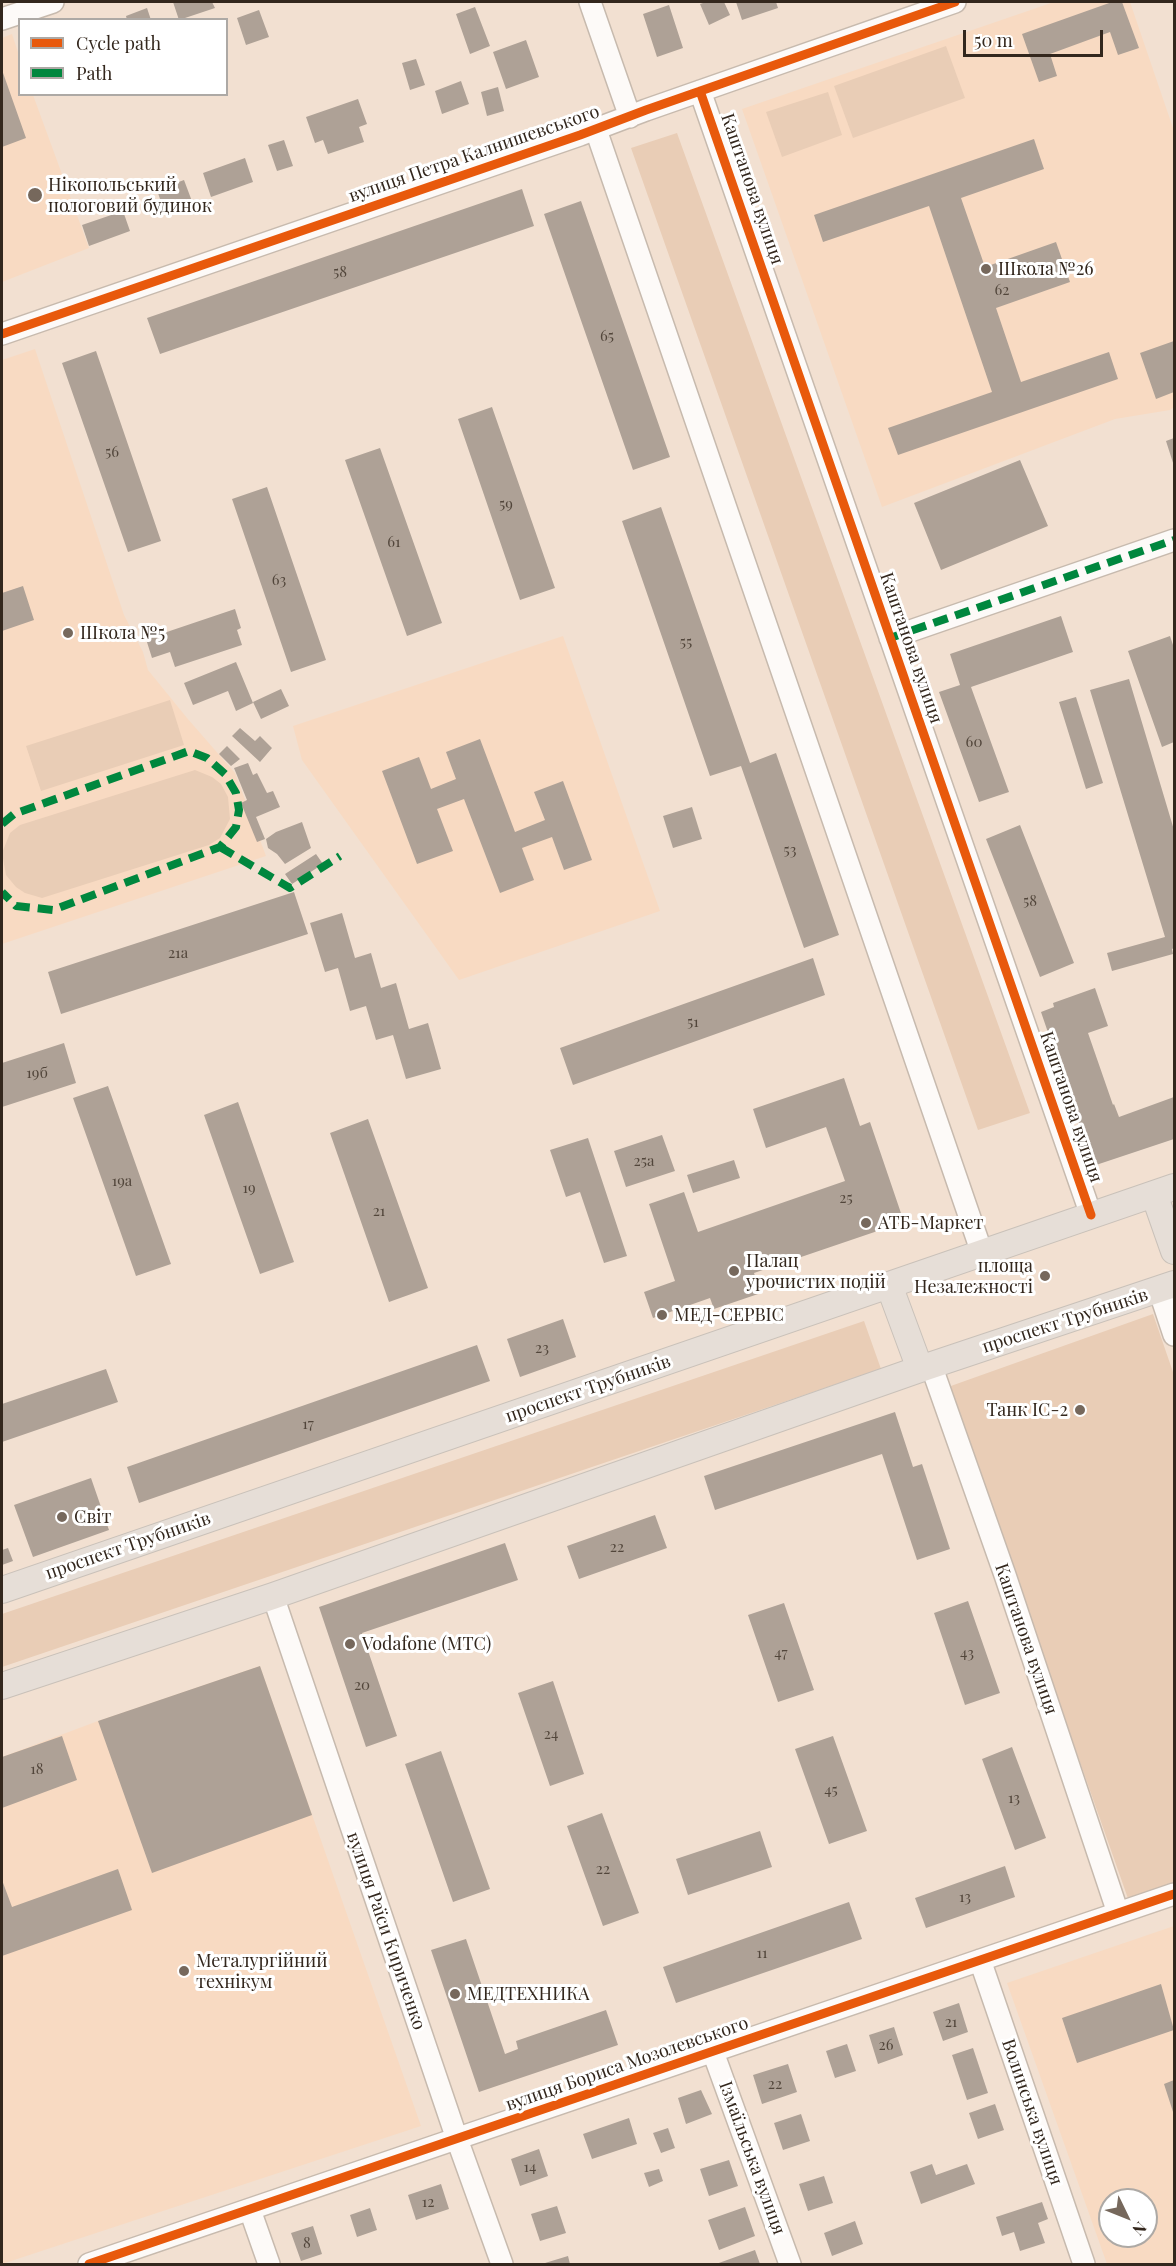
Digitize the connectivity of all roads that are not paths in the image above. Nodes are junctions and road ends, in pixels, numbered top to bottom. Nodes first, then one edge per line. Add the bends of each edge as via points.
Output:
1 (53, 2) edge
2 (590, 2) edge
3 (955, 2) edge
4 (2, 19) edge
5 (700, 91) junction
6 (630, 117) junction
7 (596, 130) junction
8 (2, 334) edge
9 (1174, 540) edge
10 (890, 638) junction
11 (1164, 1190) edge
12 (1091, 1215) junction
13 (1174, 1251) edge
14 (982, 1253) junction
15 (889, 1285) junction
16 (1167, 1287) edge
17 (1174, 1335) edge
18 (926, 1367) junction
19 (2, 1590) edge
20 (273, 1596) junction
21 (2, 1686) edge
22 (1174, 1894) edge
23 (1118, 1913) junction
24 (980, 1960) junction
25 (713, 2052) junction
26 (457, 2139) junction
27 (250, 2210) junction
28 (89, 2265) edge
29 (269, 2265) edge
30 (502, 2265) edge
31 (790, 2265) edge
32 (1084, 2265) edge

1 - 4 street
2 - 6 street
3 - 5 street, вулиця Петра Калнишевського
5 - 6 street, вулиця Петра Калнишевського
5 - 10 street, Каштанова вулиця
6 - 7 street, вулиця Петра Калнишевського
7 - 8 street, вулиця Петра Калнишевського
7 - 14 street
9 - 10 street
10 - 12 street, Каштанова вулиця
11 - 12 main road, проспект Трубників
11 - 13 main road
12 - 14 main road, проспект Трубників
14 - 15 main road, проспект Трубників
15 - 18 main road
15 - 19 main road, проспект Трубників
16 - 17 street
16 - 18 main road, проспект Трубників
18 - 20 main road, проспект Трубників
18 - 23 street, Каштанова вулиця via 1005,1575
20 - 21 main road, проспект Трубників
20 - 26 street, вулиця Раїси Кириченко
22 - 23 street, вулиця Бориса Мозолевського
23 - 24 street, вулиця Бориса Мозолевського
24 - 25 street, вулиця Бориса Мозолевського
24 - 32 street, Волинська вулиця
25 - 26 street, вулиця Бориса Мозолевського
25 - 31 street, Ізмаїльська вулиця
26 - 27 street, вулиця Бориса Мозолевського
26 - 30 street, вулиця Раїси Кириченко
27 - 28 street, вулиця Бориса Мозолевського
27 - 29 street

